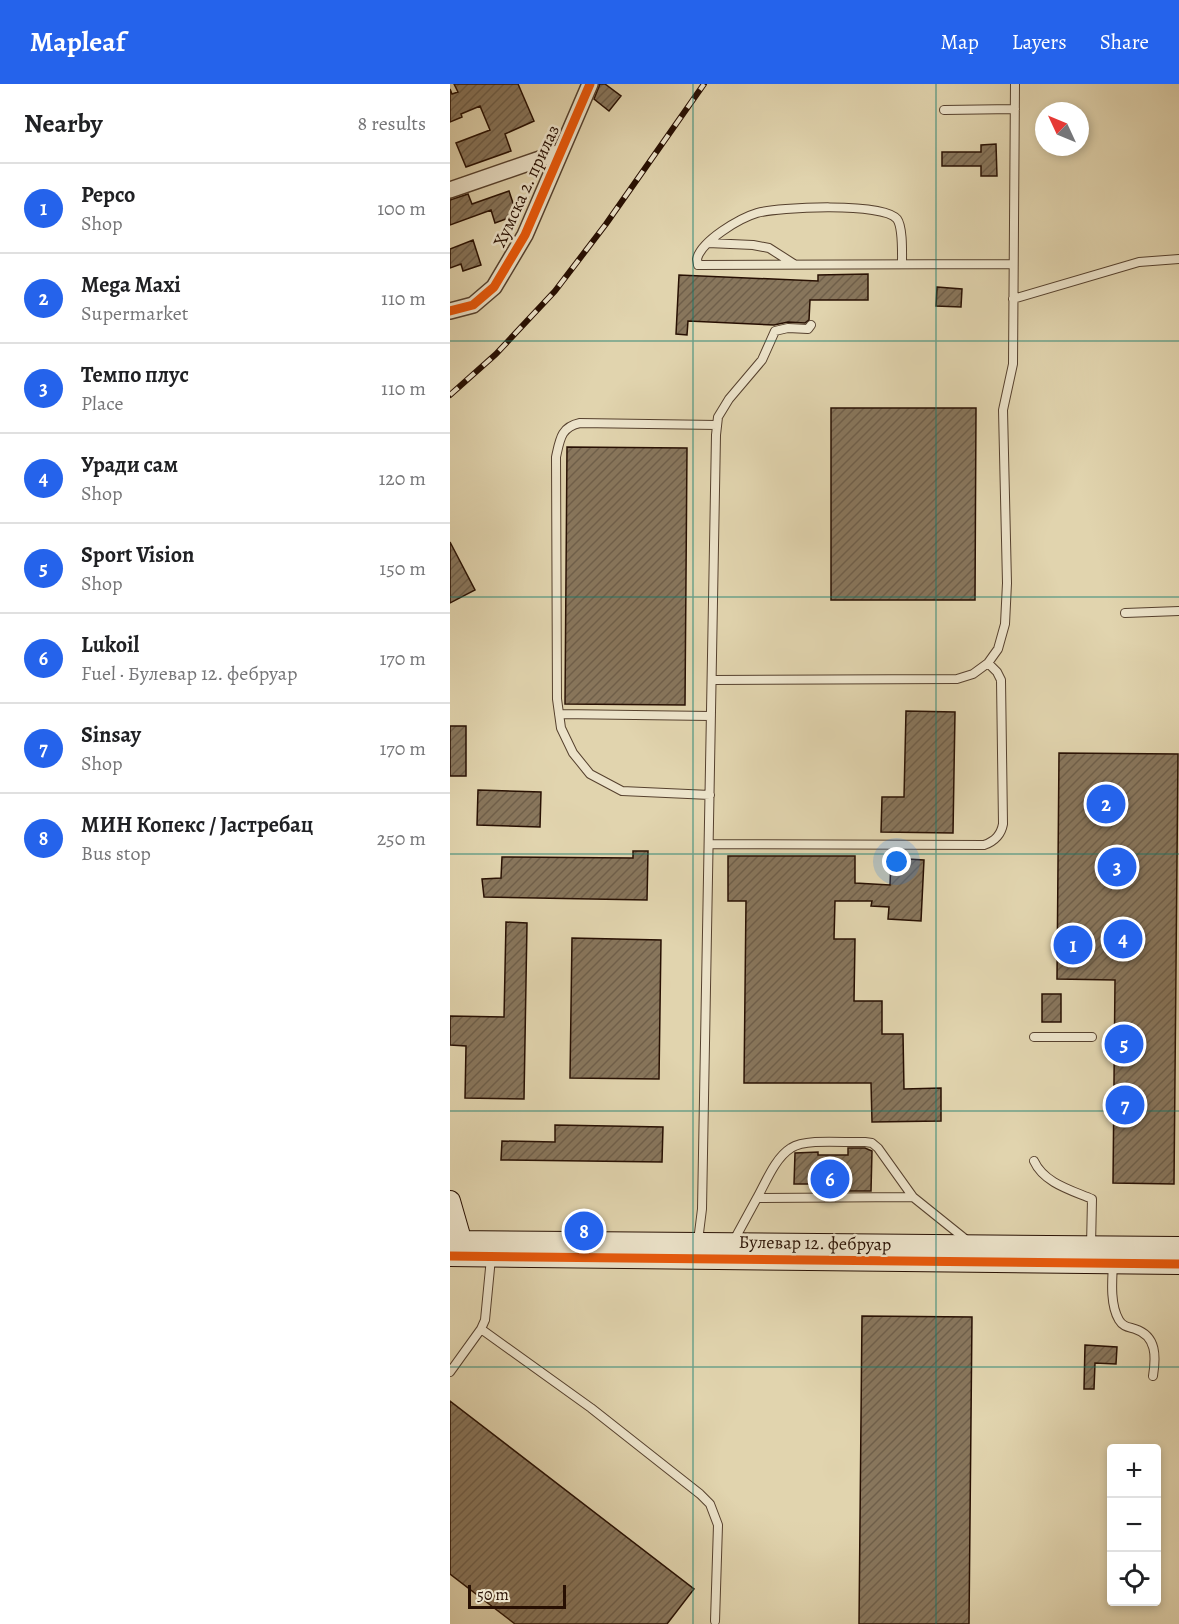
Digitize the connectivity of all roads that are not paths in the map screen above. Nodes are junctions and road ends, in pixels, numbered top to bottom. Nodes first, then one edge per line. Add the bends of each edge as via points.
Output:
1 (590, 84) edge
2 (1015, 84) edge
3 (1015, 109) junction
4 (944, 110) dead end
5 (560, 152) junction
6 (450, 190) edge
7 (708, 243) junction
8 (1179, 259) edge
9 (902, 264) junction
10 (1013, 264) junction
11 (795, 265) junction
12 (1013, 299) junction
13 (450, 311) edge
14 (811, 325) dead end
15 (717, 425) junction
16 (1179, 611) edge
17 (1125, 613) dead end
18 (988, 663) junction
19 (712, 680) junction
20 (559, 714) junction
21 (711, 716) junction
22 (710, 795) junction
23 (709, 844) junction
24 (1034, 1037) dead end
25 (1092, 1037) dead end
26 (1034, 1161) dead end
27 (914, 1197) junction
28 (757, 1198) junction
29 (450, 1201) edge
30 (698, 1243) junction
31 (732, 1244) junction
32 (975, 1246) junction
33 (1179, 1247) edge
34 (457, 1249) edge
35 (491, 1249) junction
36 (1091, 1255) junction
37 (1114, 1263) junction
38 (1179, 1264) edge
39 (481, 1329) junction
40 (450, 1372) edge
41 (1153, 1376) dead end
42 (715, 1621) dead end

1 - 5 street, Хумска 2. прилаз
2 - 3 lane
3 - 4 lane
3 - 10 lane
5 - 6 street
5 - 13 street, Хумска 2. прилаз via 525,235 494,287 473,305
7 - 9 lane via 743,218 760,212 861,208 888,212 897,219
7 - 11 lane via 769,248
7 - 11 lane via 698,253 698,265
8 - 12 lane via 1139,262
9 - 10 lane
9 - 11 lane
10 - 12 lane
12 - 18 lane via 1013,364 1003,410 1005,624 998,649
14 - 15 lane via 808,329 775,331 762,360 729,399
15 - 19 lane
15 - 20 lane via 580,423 570,425 561,437 556,457
16 - 17 lane
18 - 19 lane via 957,679
18 - 23 lane via 1001,680 1003,732 1003,824 991,843
19 - 21 lane
20 - 21 lane
20 - 22 lane via 573,753 590,774 622,791
21 - 22 lane
22 - 23 lane
23 - 30 lane via 702,1209
24 - 25 lane
26 - 36 lane via 1048,1179 1092,1199
27 - 28 lane
27 - 28 lane via 878,1148 865,1142 803,1143 791,1147
27 - 32 lane
28 - 31 lane
29 - 34 main road
30 - 31 main road, Булевар 12. фебруар
30 - 35 main road, Булевар 12. фебруар
31 - 32 main road, Булевар 12. фебруар
32 - 36 main road, Булевар 12. фебруар
33 - 36 main road, Булевар 12. фебруар
34 - 35 main road, Булевар 12. фебруар
35 - 36 main road, Булевар 12. фебруар
35 - 39 lane via 487,1309
36 - 37 main road, Булевар 12. фебруар
37 - 38 main road, Булевар 12. фебруар
37 - 41 lane via 1112,1287 1118,1320 1145,1333 1152,1343 1156,1357
39 - 40 lane
39 - 42 lane via 591,1408 710,1504 718,1525

